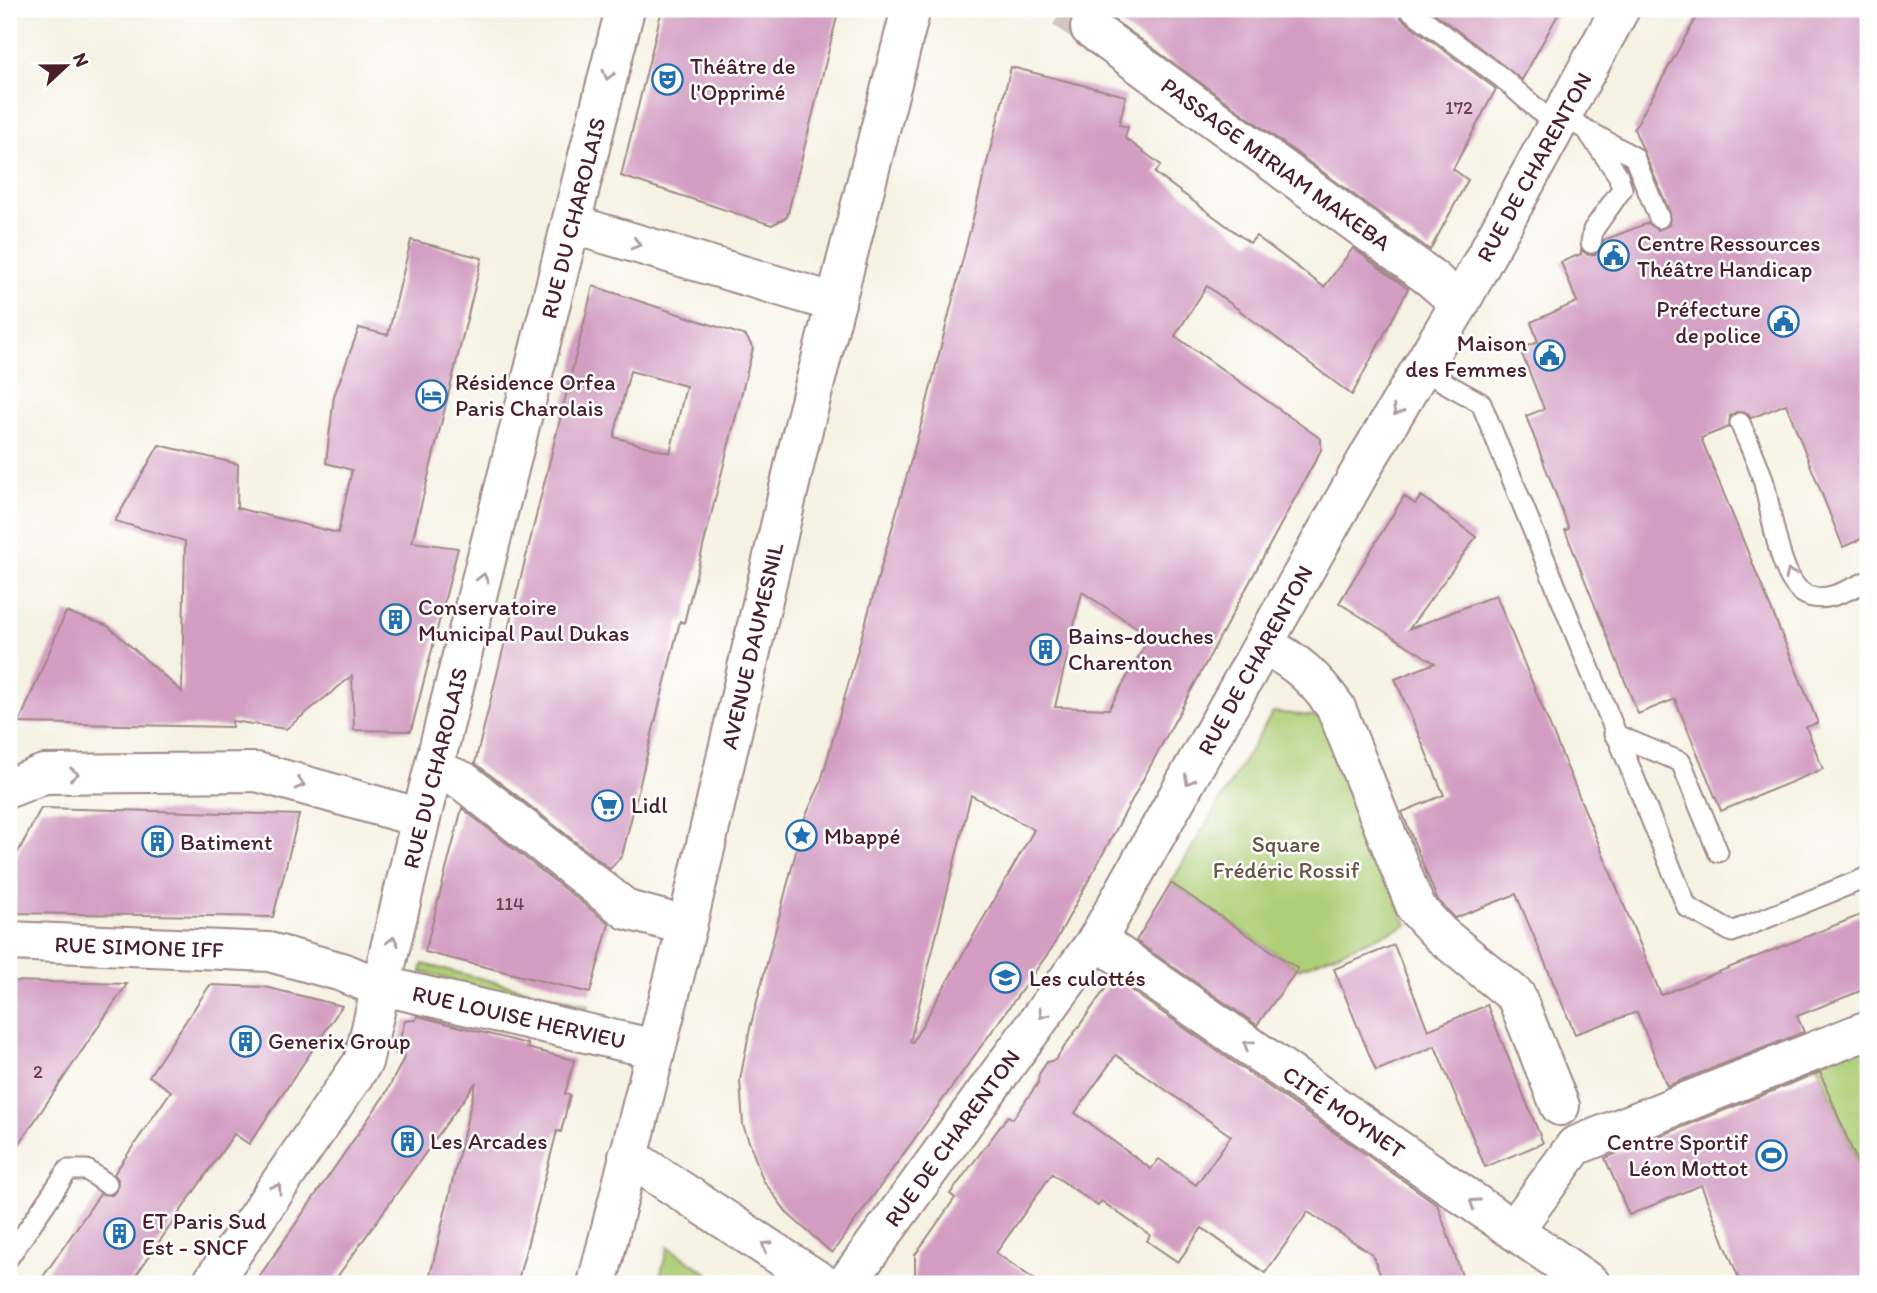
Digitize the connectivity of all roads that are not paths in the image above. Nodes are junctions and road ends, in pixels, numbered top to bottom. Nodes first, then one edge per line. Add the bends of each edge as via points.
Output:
1 (625, 9) edge
2 (911, 9) edge
3 (1409, 9) edge
4 (1620, 9) edge
5 (1090, 28) tunnel mouth
6 (1569, 124) junction
7 (1659, 218) dead end
8 (571, 224) junction
9 (1591, 243) dead end
10 (836, 303) junction
11 (1460, 303) junction
12 (1422, 370) junction
13 (1740, 423) dead end
14 (1868, 581) edge
15 (1264, 645) junction
16 (1614, 734) junction
17 (435, 770) junction
18 (9, 788) edge
19 (421, 818) junction
20 (1718, 852) dead end
21 (1868, 877) edge
22 (687, 926) junction
23 (1097, 940) junction
24 (9, 941) edge
25 (383, 986) junction
26 (1868, 1030) edge
27 (655, 1049) junction
28 (1560, 1106) dead end
29 (628, 1156) junction
30 (107, 1184) dead end
31 (1514, 1230) junction
32 (9, 1257) edge
33 (211, 1284) edge
34 (597, 1284) edge
35 (822, 1284) edge
36 (846, 1284) edge
37 (1591, 1284) edge

1 -> 8 street, RUE DU CHAROLAIS
2 - 10 street, AVENUE DAUMESNIL
3 - 6 lane
4 - 6 street, RUE DE CHARENTON
5 - 11 street, PASSAGE MIRIAM MAKEBA
6 - 7 lane via 1634,157
6 - 9 lane via 1618,175 1622,189 1593,230
6 - 11 street, RUE DE CHARENTON
8 -> 10 street
17 -> 8 street, RUE DU CHAROLAIS
10 - 22 street, AVENUE DAUMESNIL
11 - 12 street, RUE DE CHARENTON
12 -> 15 street, RUE DE CHARENTON
12 - 16 lane via 1481,403
14 -> 13 lane via 1825,599 1803,594 1793,582 1778,546 1763,480
15 -> 23 street, RUE DE CHARENTON
15 - 28 street via 1291,658 1315,679 1336,708 1416,908 1440,934 1516,996
16 - 20 lane via 1681,762
16 - 21 lane via 1687,907 1732,932
17 - 19 street, RUE DU CHAROLAIS
17 - 22 street via 463,781 627,910
18 -> 19 street via 44,774 257,772
25 -> 19 street, RUE DU CHAROLAIS
22 - 27 street, AVENUE DAUMESNIL
31 -> 23 street, CITÉ MOYNET
23 -> 36 street, RUE DE CHARENTON
24 - 25 street, RUE SIMONE IFF via 269,952
25 - 27 street, RUE LOUISE HERVIEU
33 -> 25 street, RUE DU CHAROLAIS via 363,1062
26 - 31 street via 1574,1146
27 - 29 street, AVENUE DAUMESNIL
29 - 34 street, AVENUE DAUMESNIL
35 -> 29 street
30 - 32 lane via 87,1170 68,1170
31 - 37 street, CITÉ MOYNET

